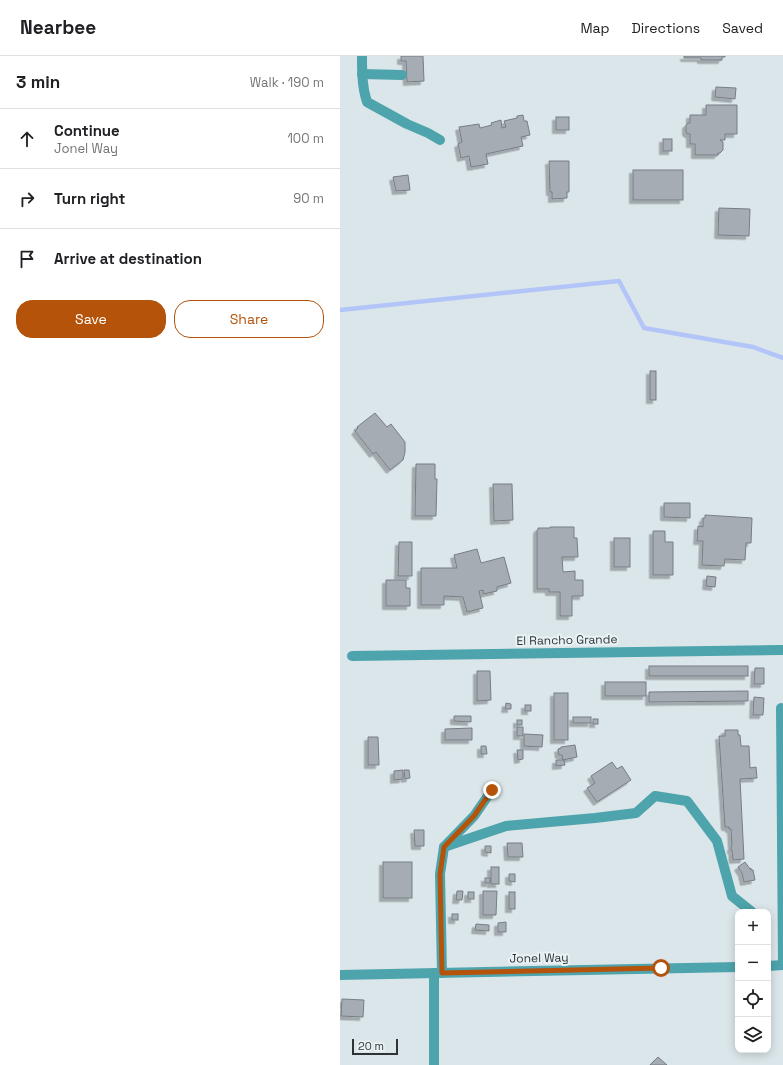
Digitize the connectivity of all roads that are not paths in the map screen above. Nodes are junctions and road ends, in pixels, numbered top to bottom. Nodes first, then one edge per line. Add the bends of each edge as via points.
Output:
1 (362, 56) edge
2 (362, 74) junction
3 (402, 75) dead end
4 (440, 140) dead end
5 (783, 650) edge
6 (352, 656) dead end
7 (781, 708) dead end
8 (492, 790) dead end
9 (444, 847) junction
10 (748, 909) edge
11 (783, 965) edge
12 (735, 966) edge
13 (771, 966) edge
14 (438, 973) junction
15 (340, 975) edge
16 (434, 1065) edge

1 - 2 street
2 - 3 street
2 - 4 street via 367,102
5 - 6 street, El Rancho Grande
7 - 11 street
8 - 9 street via 474,816
9 - 10 street via 506,826 636,813 655,796 687,802 717,841 732,896
9 - 14 street via 440,874
11 - 13 street
12 - 14 street, Jonel Way
14 - 15 street, Jonel Way
14 - 16 street

